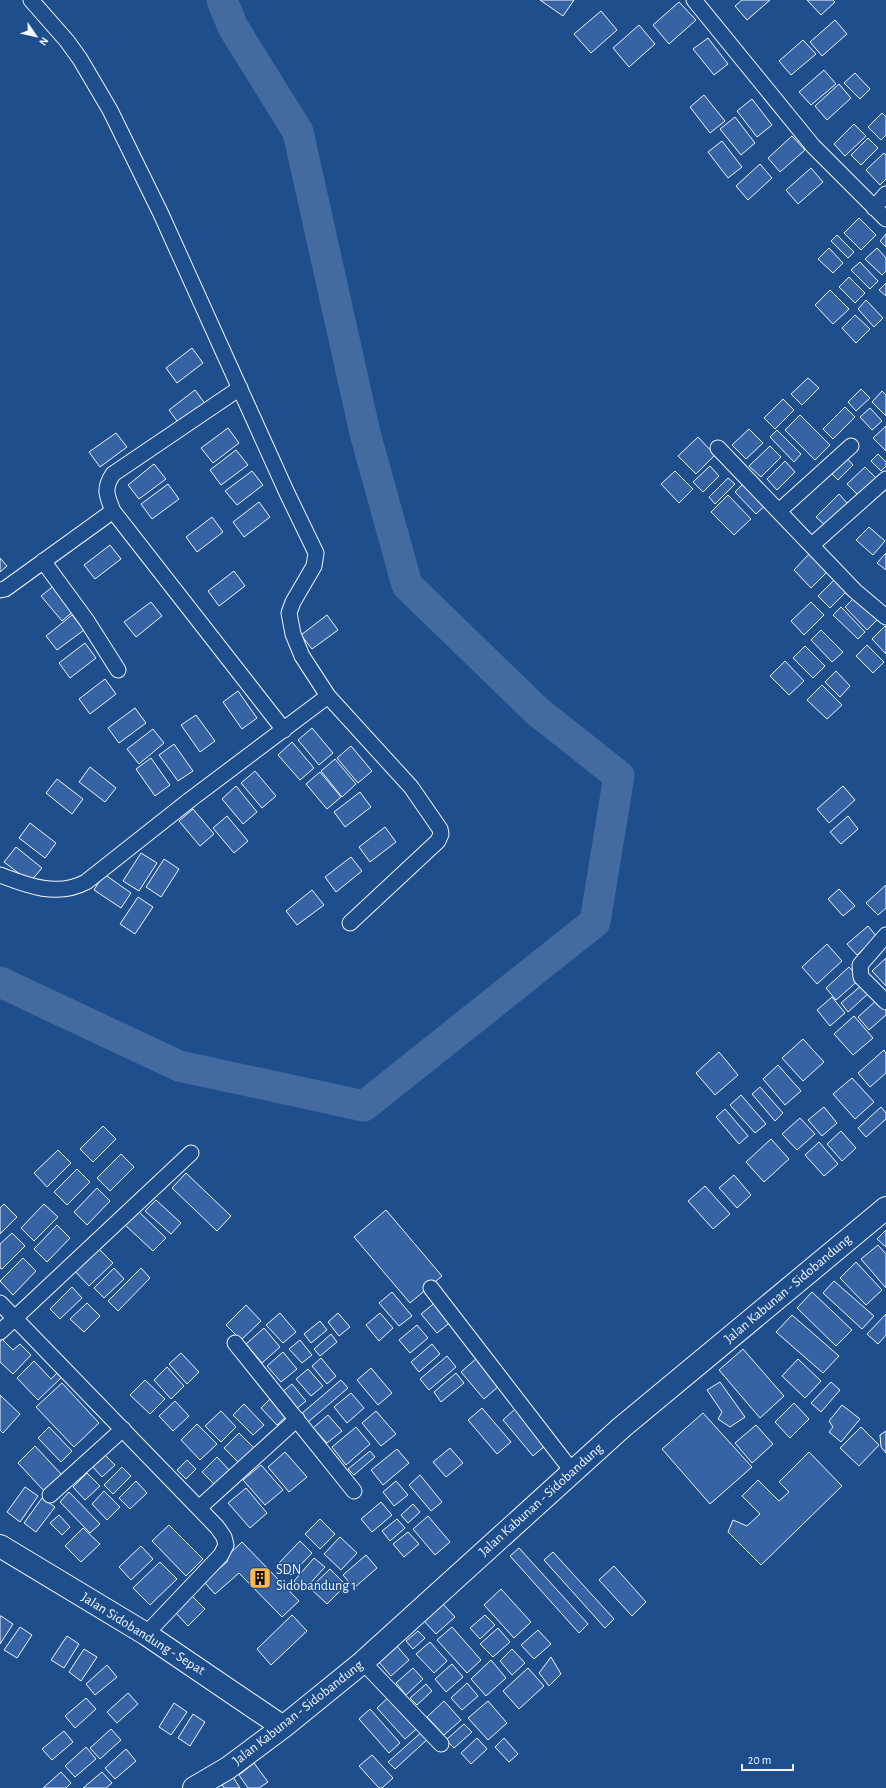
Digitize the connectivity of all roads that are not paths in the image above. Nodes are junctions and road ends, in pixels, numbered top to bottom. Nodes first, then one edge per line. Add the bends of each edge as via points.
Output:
1 (31, 0) edge
2 (694, 0) edge
3 (886, 194) edge
4 (874, 208) junction
5 (886, 219) edge
6 (240, 388) junction
7 (851, 446) dead end
8 (718, 448) dead end
9 (886, 479) edge
10 (113, 511) junction
11 (779, 511) junction
12 (812, 545) junction
13 (43, 562) junction
14 (0, 590) edge
15 (886, 617) edge
16 (118, 670) dead end
17 (328, 696) junction
18 (284, 730) junction
19 (0, 875) edge
20 (350, 923) dead end
21 (886, 935) edge
22 (886, 1002) edge
23 (191, 1153) dead end
24 (886, 1208) edge
25 (431, 1288) dead end
26 (0, 1303) edge
27 (15, 1318) junction
28 (0, 1332) edge
29 (235, 1343) dead end
30 (296, 1419) junction
31 (123, 1429) junction
32 (572, 1472) junction
33 (354, 1491) dead end
34 (50, 1495) dead end
35 (199, 1508) junction
36 (0, 1546) edge
37 (146, 1634) junction
38 (363, 1662) junction
39 (283, 1727) junction
40 (441, 1744) dead end
41 (194, 1788) edge

1 - 6 street via 80,59 110,110 161,214
2 - 4 street via 813,146
3 - 4 street
4 - 5 street
6 - 10 street via 113,474 107,482 106,493
6 - 17 street via 316,553 314,566 289,613 293,634 302,656
7 - 11 street
8 - 11 street
9 - 12 street
10 - 13 street
10 - 18 street
11 - 12 street
12 - 15 street
13 - 14 street
13 - 16 street via 87,621
17 - 18 street
17 - 20 street via 410,787 441,834 438,841
18 - 19 street via 86,882 61,890 20,883
21 - 22 street via 860,965 861,976
23 - 27 street
24 - 32 street, Jalan Kabunan - Sidobandung via 620,1428
25 - 32 street
26 - 27 street
27 - 28 street
27 - 31 street
29 - 30 street
30 - 33 street
30 - 35 street
31 - 34 street
31 - 35 street
32 - 38 street, Jalan Kabunan - Sidobandung
35 - 37 street via 218,1527 226,1545 221,1555
36 - 37 street, Jalan Sidobandung - Sepat
37 - 39 street, Jalan Sidobandung - Sepat
38 - 39 street, Jalan Kabunan - Sidobandung
38 - 40 street
39 - 41 street, Jalan Kabunan - Sidobandung via 228,1768

